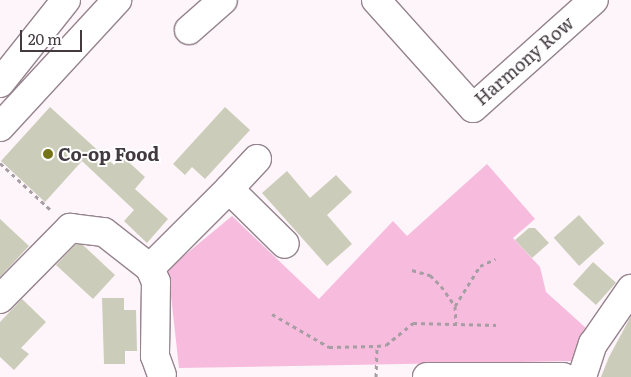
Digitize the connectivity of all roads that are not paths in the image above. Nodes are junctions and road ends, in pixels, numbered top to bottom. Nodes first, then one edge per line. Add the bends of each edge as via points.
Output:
1 (66, 0) edge
2 (117, 0) edge
3 (223, 0) edge
4 (376, 0) edge
5 (594, 0) edge
6 (189, 30) dead end
7 (0, 82) edge
8 (0, 127) edge
9 (257, 159) dead end
10 (229, 189) junction
11 (285, 244) dead end
12 (150, 268) junction
13 (631, 289) edge
14 (0, 299) edge
15 (163, 376) edge
16 (427, 377) edge
17 (562, 377) edge
18 (582, 377) edge

1 - 7 street
2 - 8 street
3 - 6 street
4 - 5 street, Harmony Row via 473,108
9 - 10 street
10 - 11 street
10 - 12 street
12 - 14 street via 104,232 70,228
12 - 15 street via 156,282 155,356
13 - 18 street via 593,344
16 - 17 street

